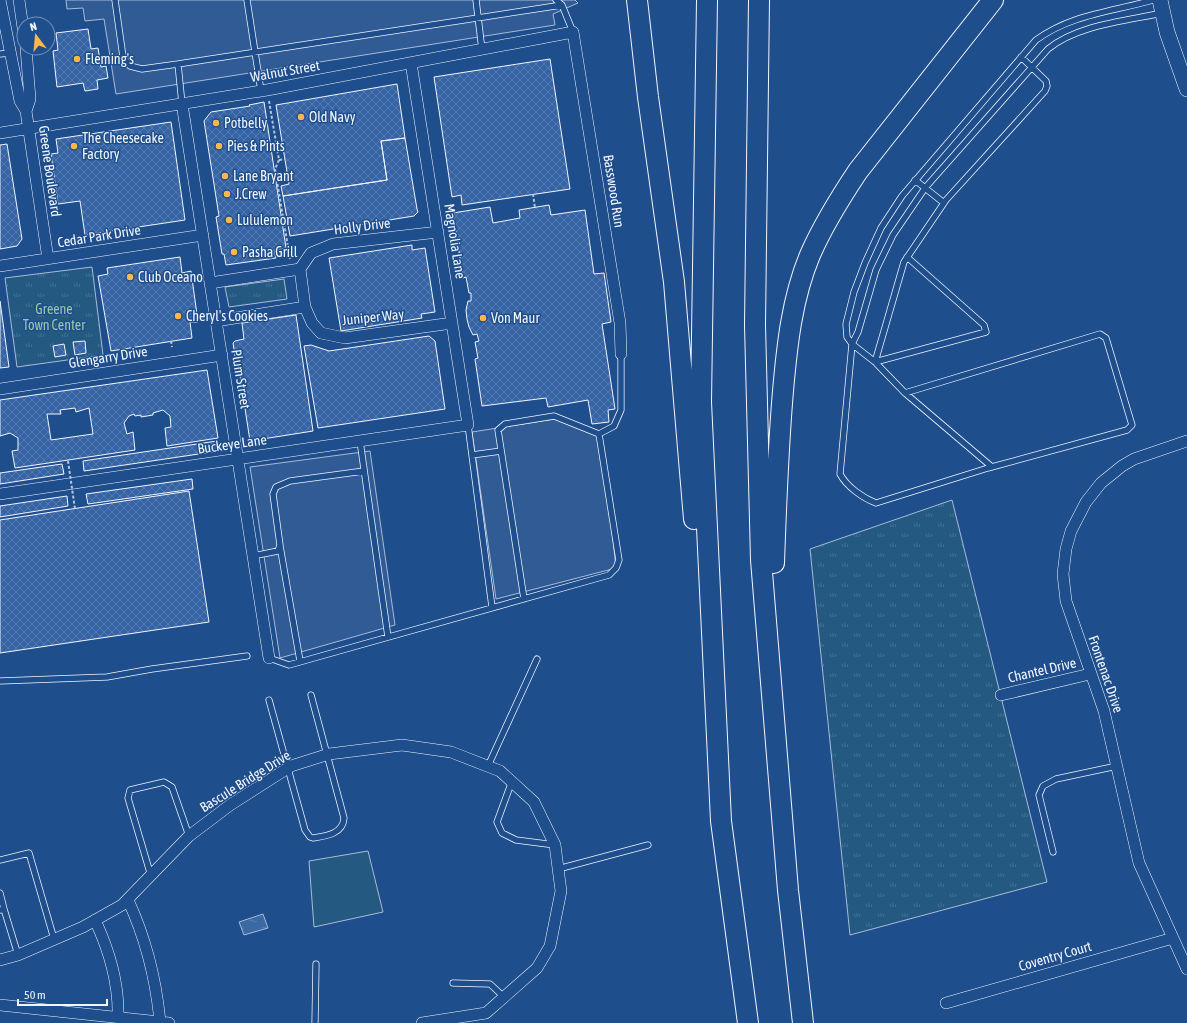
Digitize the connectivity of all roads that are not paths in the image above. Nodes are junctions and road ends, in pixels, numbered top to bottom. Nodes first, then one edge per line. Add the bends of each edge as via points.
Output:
1 (0, 0) edge
2 (19, 0) edge
3 (115, 0) edge
4 (246, 0) edge
5 (476, 0) edge
6 (556, 0) edge
7 (630, 0) edge
8 (637, 0) edge
9 (707, 0) edge
10 (759, 0) edge
11 (993, 0) edge
12 (1153, 0) edge
13 (562, 5) junction
14 (1161, 7) edge
15 (21, 16) edge
16 (478, 18) junction
17 (574, 32) junction
18 (482, 50) junction
19 (255, 52) junction
20 (5, 54) edge
21 (27, 56) edge
22 (1021, 57) junction
23 (411, 63) junction
24 (178, 64) junction
25 (1032, 66) junction
26 (1187, 89) edge
27 (264, 90) junction
28 (648, 97) junction
29 (182, 104) junction
30 (26, 111) junction
31 (29, 129) junction
32 (0, 133) edge
33 (915, 180) junction
34 (925, 188) junction
35 (944, 203) junction
36 (438, 232) junction
37 (203, 235) junction
38 (907, 257) junction
39 (48, 259) junction
40 (0, 266) edge
41 (296, 270) junction
42 (210, 283) junction
43 (305, 307) junction
44 (216, 321) junction
45 (452, 323) junction
46 (852, 344) junction
47 (222, 354) junction
48 (621, 354) joint
49 (875, 362) junction
50 (0, 389) edge
51 (905, 393) junction
52 (468, 425) junction
53 (599, 434) junction
54 (1187, 440) edge
55 (360, 441) junction
56 (502, 451) junction
57 (472, 455) junction
58 (238, 459) junction
59 (992, 467) junction
60 (364, 471) junction
61 (0, 494) edge
62 (280, 545) junction
63 (253, 556) junction
64 (524, 599) junction
65 (492, 608) junction
66 (388, 637) junction
67 (247, 656) dead end
68 (269, 658) joint
69 (537, 659) dead end
70 (300, 662) junction
71 (1090, 674) junction
72 (0, 681) edge
73 (311, 695) dead end
74 (1001, 695) dead end
75 (269, 700) dead end
76 (772, 703) junction
77 (327, 755) junction
78 (488, 766) junction
79 (1117, 766) junction
80 (288, 769) junction
81 (512, 781) junction
82 (721, 821) junction
83 (189, 836) junction
84 (555, 845) junction
85 (648, 845) dead end
86 (1053, 852) dead end
87 (0, 860) edge
88 (558, 869) junction
89 (151, 876) junction
90 (0, 893) edge
91 (128, 900) junction
92 (2, 909) edge
93 (95, 920) junction
94 (1173, 938) junction
95 (54, 939) junction
96 (18, 955) junction
97 (0, 960) edge
98 (316, 964) dead end
99 (1187, 969) edge
100 (454, 983) dead end
101 (504, 997) junction
102 (946, 1003) dead end
103 (0, 1005) edge
104 (118, 1017) junction
105 (164, 1022) edge
106 (315, 1023) edge
107 (422, 1023) edge
108 (748, 1023) edge
109 (803, 1023) edge

1 - 20 street, Greene Boulevard
2 - 15 street
3 - 24 lane via 123,57 130,66 142,69
4 - 19 lane
5 - 16 lane
6 - 13 lane
7 - 28 highway
8 - 28 highway
9 - 82 highway via 701,402
10 - 76 highway via 755,325 761,560
11 - 76 highway via 858,171 822,231 804,273 792,315 787,348 777,457
12 - 22 lane via 1078,18 1053,28 1036,40
13 - 16 lane
13 - 17 lane
14 - 25 lane via 1059,39
14 - 26 street
16 - 18 lane
16 - 19 lane
17 - 18 street, Walnut Street
17 - 48 street, Basswood Run via 620,322
18 - 23 street, Walnut Street
19 - 24 lane
19 - 27 lane
20 - 30 street, Greene Boulevard via 20,101
21 - 30 street, Greene Boulevard via 30,99
22 - 25 lane
22 - 33 lane
23 - 27 street, Walnut Street
23 - 36 street, Magnolia Lane
24 - 29 lane
25 - 34 lane
25 - 35 lane via 1046,81 1045,91
27 - 29 street, Walnut Street
28 - 82 highway via 674,282
29 - 31 street, Walnut Street
29 - 37 street, Plum Street
30 - 31 street, Greene Boulevard
31 - 32 street, Walnut Street
31 - 39 street, Greene Boulevard
33 - 34 lane
33 - 46 lane via 881,228 862,270 846,324 847,337
34 - 35 lane
34 - 46 lane via 893,235 876,270 858,332
35 - 38 lane
36 - 41 street, Holly Drive via 333,244 311,253
36 - 45 street, Magnolia Lane
37 - 39 street, Cedar Park Drive
37 - 42 street, Plum Street
38 - 49 lane
38 - 49 lane via 984,325 986,332
39 - 40 street, Cedar Park Drive
41 - 42 street
41 - 43 street, Juniper Way via 303,289
42 - 44 street, Plum Street
43 - 44 street
43 - 45 street, Juniper Way via 312,323 321,333 345,338
44 - 47 street, Plum Street
45 - 52 street, Magnolia Lane
46 - 49 lane
46 - 59 lane via 840,474 844,481 868,500 876,503
47 - 50 street, Glengarry Drive
47 - 58 street, Plum Street
48 - 53 lane via 622,410 614,426
49 - 51 lane
51 - 59 lane
51 - 59 lane via 1100,334 1106,338 1132,425 1127,430
52 - 55 street, Buckeye Lane
52 - 57 lane
53 - 56 lane via 554,416 505,424 498,430
53 - 64 lane via 619,560 616,568 609,574
54 - 71 street, Frontenac Drive via 1134,459 1111,474 1086,502 1071,531 1064,562 1064,588 1066,602
55 - 58 street, Buckeye Lane
55 - 60 lane
56 - 57 lane
56 - 64 lane
57 - 65 lane
58 - 61 street, Buckeye Lane
58 - 63 street, Plum Street
60 - 62 lane via 290,481 276,486 273,494
60 - 66 lane
62 - 63 lane via 278,551
62 - 70 lane
63 - 68 street, Plum Street
64 - 65 lane
65 - 66 lane
66 - 70 lane
67 - 72 lane via 107,677
68 - 70 lane via 289,665
69 - 78 lane
71 - 74 street, Chantel Drive
71 - 79 street, Frontenac Drive via 1104,711
73 - 77 lane
75 - 80 lane
76 - 109 highway via 788,890
77 - 78 street, Bascule Bridge Drive via 402,745 451,752
77 - 80 street, Bascule Bridge Drive
77 - 80 lane via 344,818 342,827 337,832 313,838 307,834
78 - 81 street, Bascule Bridge Drive via 500,771
79 - 86 lane via 1056,778 1043,786 1039,795
79 - 94 street, Frontenac Drive via 1139,863
80 - 83 street, Bascule Bridge Drive via 230,805
81 - 84 street, Bascule Bridge Drive via 534,802
81 - 84 lane via 497,822 502,833 516,840
82 - 108 highway
83 - 89 street, Bascule Bridge Drive
83 - 89 lane via 172,787 164,782 130,790 128,798
84 - 88 street, Bascule Bridge Drive
85 - 88 lane
87 - 95 lane via 29,853
88 - 101 street, Bascule Bridge Drive via 561,891 550,946 537,968
89 - 91 street, Bascule Bridge Drive
90 - 92 lane
91 - 93 street, Bascule Bridge Drive
91 - 105 street via 139,924
92 - 96 lane
93 - 95 street, Bascule Bridge Drive
93 - 104 street via 102,934 118,996
94 - 99 street, Frontenac Drive
94 - 102 street, Coventry Court
95 - 96 street, Bascule Bridge Drive
96 - 97 street, Bascule Bridge Drive
98 - 106 lane
100 - 101 lane via 490,984
101 - 107 street, Bascule Bridge Drive via 486,1013
103 - 104 street
104 - 105 street

